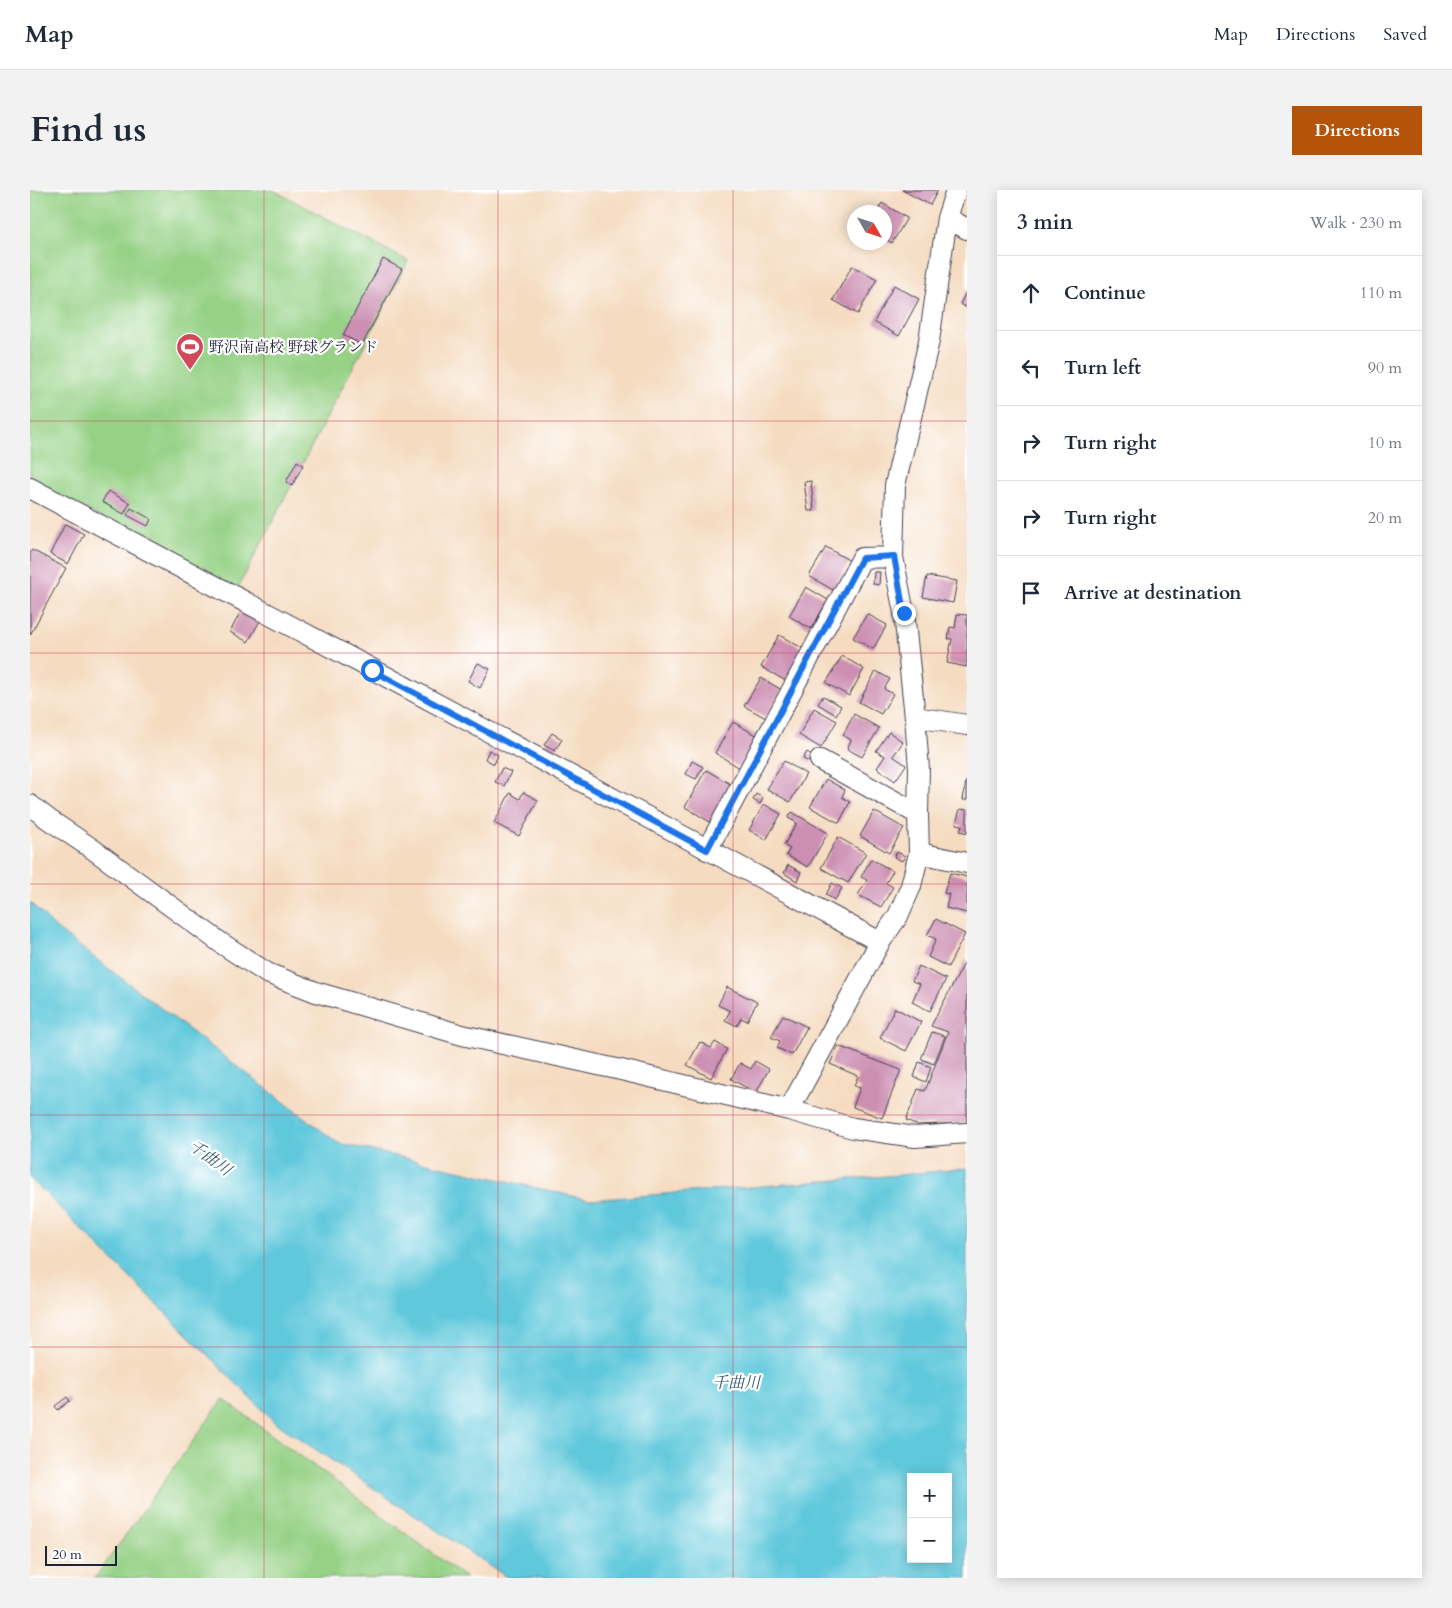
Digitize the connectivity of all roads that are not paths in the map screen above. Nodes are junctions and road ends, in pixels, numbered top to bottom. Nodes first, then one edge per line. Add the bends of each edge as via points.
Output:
1 (956, 190) edge
2 (947, 218) junction
3 (967, 229) edge
4 (30, 488) edge
5 (894, 556) junction
6 (914, 718) junction
7 (967, 725) edge
8 (820, 760) dead end
9 (30, 805) edge
10 (918, 814) junction
11 (707, 850) junction
12 (919, 853) junction
13 (967, 863) edge
14 (880, 942) junction
15 (790, 1110) junction
16 (967, 1133) edge

1 - 2 street
2 - 3 street
2 - 5 street via 929,341 895,485
4 - 11 street
5 - 6 street via 904,613
5 - 11 street via 862,558
6 - 7 street
6 - 10 street
8 - 10 street
9 - 15 street via 221,943 267,972 316,992 462,1035
10 - 12 street
11 - 14 street
12 - 13 street
12 - 14 street via 911,886 898,916
14 - 15 street
15 - 16 street via 853,1128 914,1137

